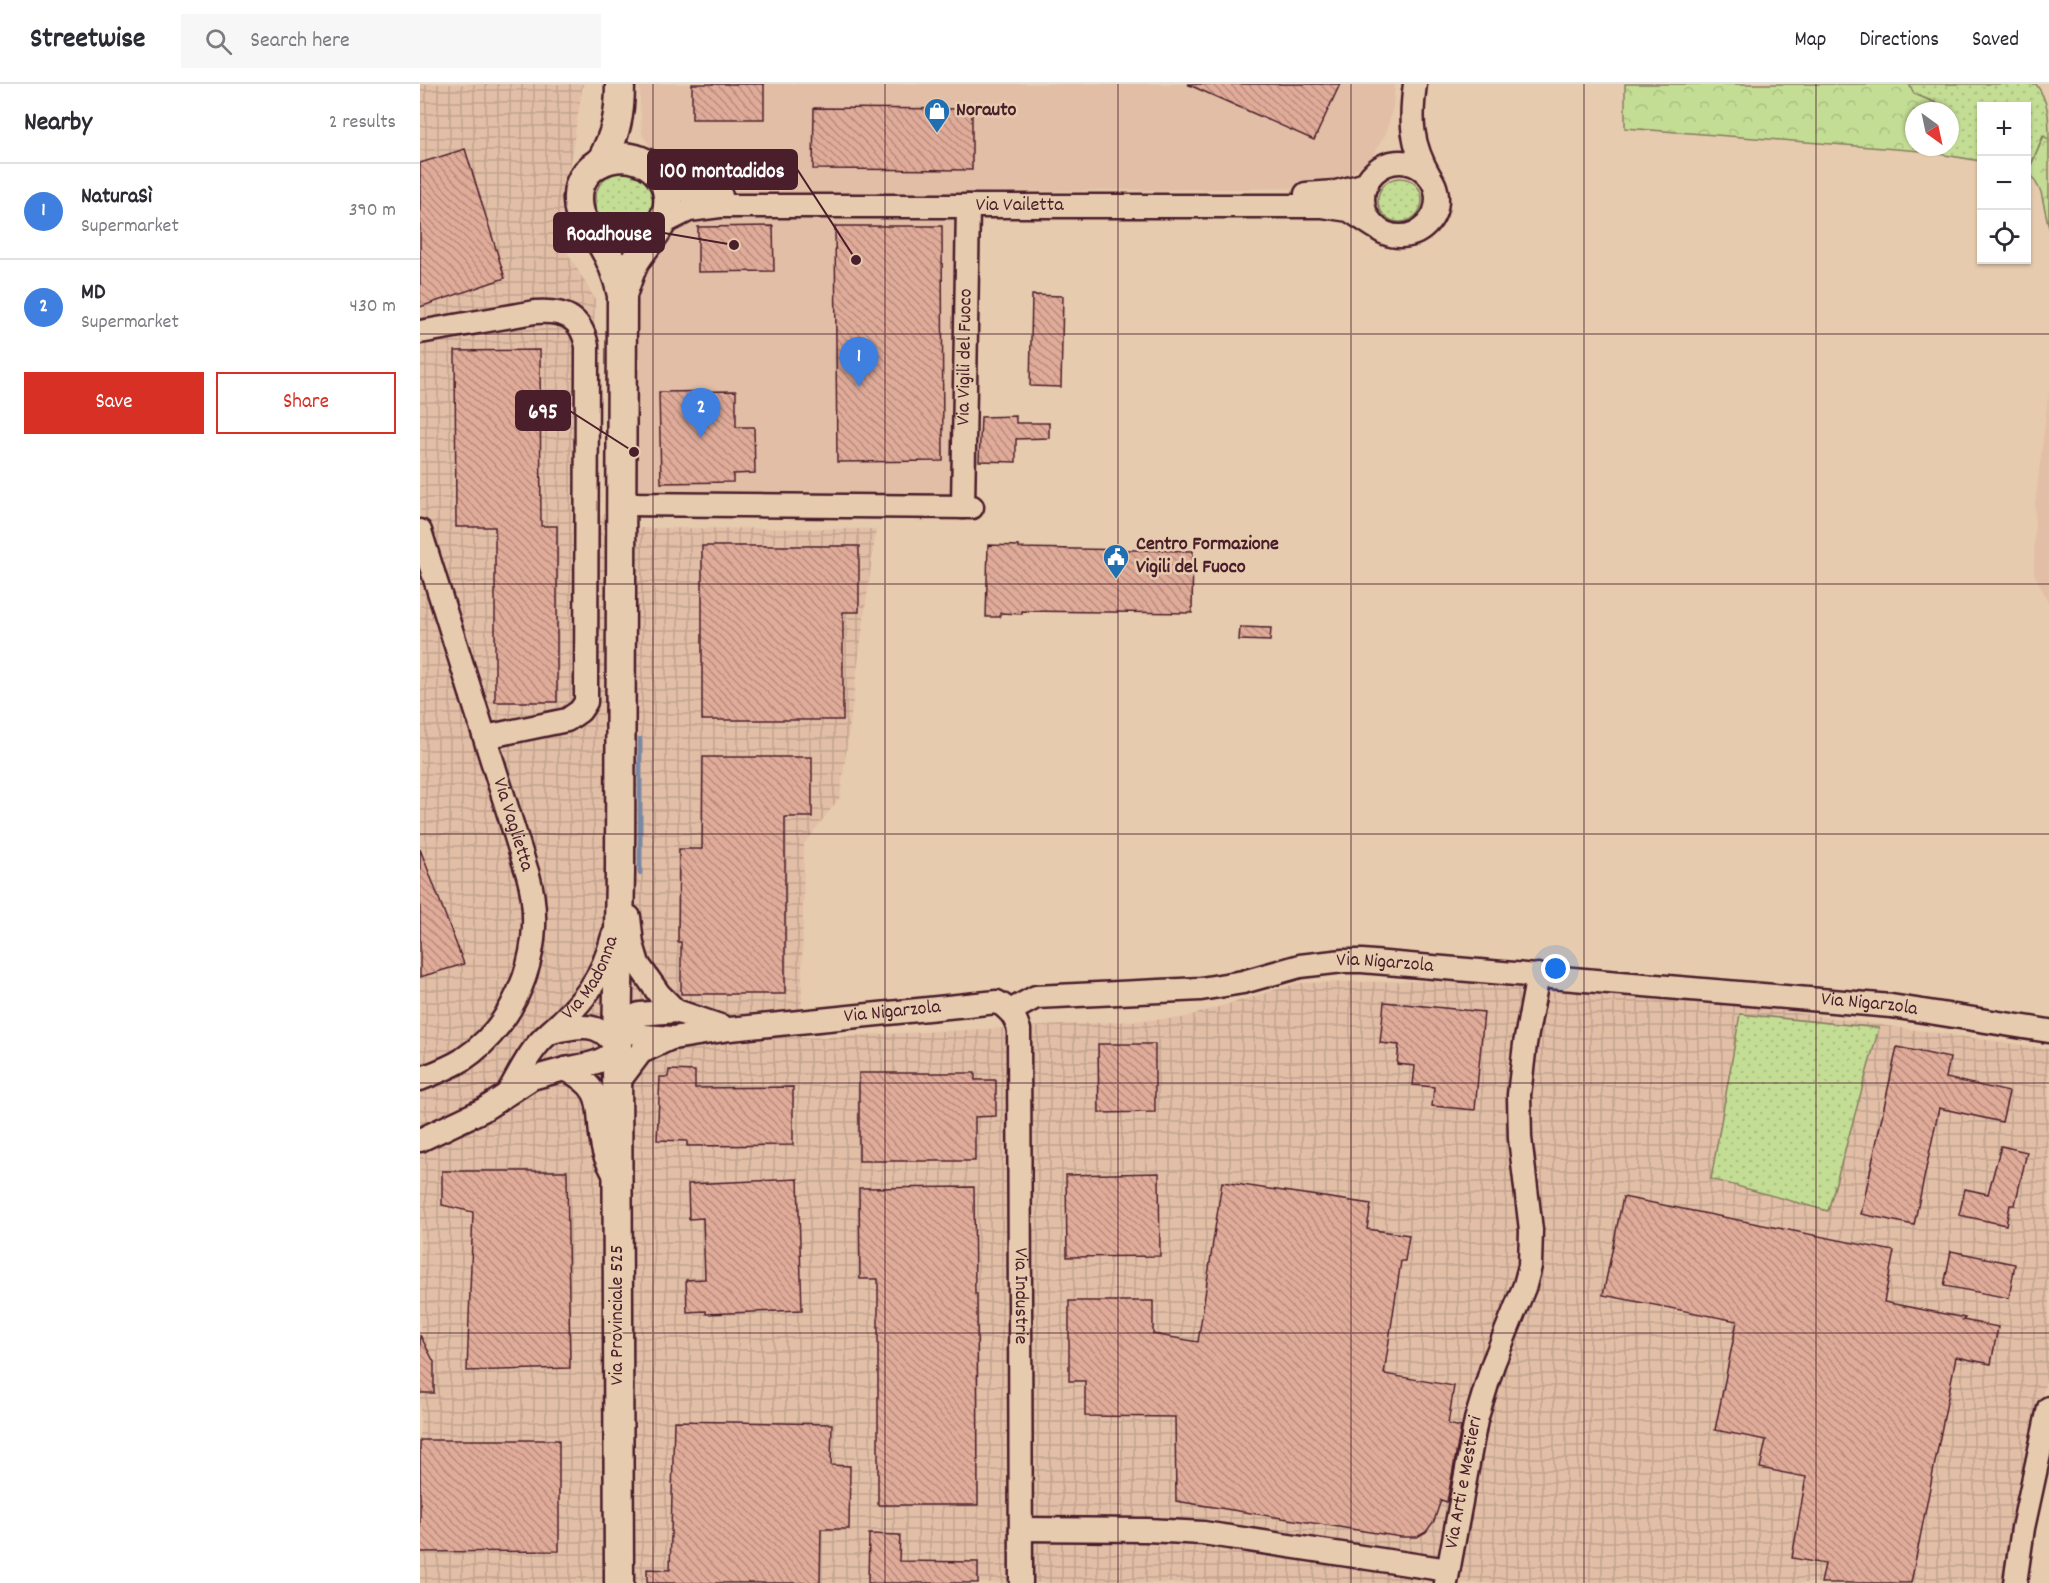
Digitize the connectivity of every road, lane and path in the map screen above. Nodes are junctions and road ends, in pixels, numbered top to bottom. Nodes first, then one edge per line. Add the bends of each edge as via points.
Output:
1 (620, 84) edge
2 (1414, 84) edge
3 (620, 112) junction
4 (1411, 113) junction
5 (601, 162) junction
6 (647, 165) junction
7 (1384, 166) junction
8 (1433, 182) junction
9 (1367, 184) junction
10 (968, 206) junction
11 (1376, 227) junction
12 (656, 232) junction
13 (600, 243) junction
14 (622, 295) junction
15 (420, 332) edge
16 (621, 504) junction
17 (420, 531) edge
18 (485, 737) junction
19 (620, 873) junction
20 (619, 915) junction
21 (1539, 975) junction
22 (676, 1011) junction
23 (1010, 1011) junction
24 (730, 1029) junction
25 (2049, 1031) edge
26 (550, 1032) junction
27 (617, 1035) junction
28 (673, 1038) junction
29 (565, 1069) junction
30 (420, 1078) edge
31 (617, 1084) junction
32 (506, 1095) junction
33 (420, 1140) edge
34 (618, 1181) junction
35 (2049, 1408) edge
36 (1020, 1529) junction
37 (1447, 1577) edge
38 (619, 1583) edge
39 (1021, 1583) edge
40 (2015, 1583) edge

1 - 3 main road
2 - 4 street
3 - 5 main road via 613,140
3 - 6 main road via 628,139
4 - 7 street via 1399,145
4 - 8 street via 1417,151
5 - 6 main road via 621,156
5 - 13 main road via 581,183 578,202 583,222
6 - 9 street, Via Vailetta via 683,190 715,196 1312,194
6 - 12 main road via 662,178 668,194 667,214
7 - 8 street via 1417,166
7 - 9 street
8 - 11 street via 1436,207 1423,228 1399,236
9 - 11 street via 1364,207
10 - 11 street, Via Vailetta via 1333,207 1354,213
10 - 12 street, Via Vailetta via 712,207 684,212
10 - 16 street, Via Vigili del Fuoco via 967,507
12 - 13 main road via 636,246 622,248
12 - 14 main road via 634,263
13 - 14 main road
14 - 16 main road, Via Provinciale 525
15 - 18 street via 550,312 577,322 587,345 586,702 567,720
16 - 19 main road, Via Provinciale 525
17 - 18 street, Via Vaglietta
18 - 30 street, Via Vaglietta via 532,891 535,919 530,956 517,997 494,1031 465,1058
19 - 20 main road, Via Provinciale 525
19 - 22 street, Via Nigarzola via 638,964
20 - 26 street, Via Madonna via 596,981 580,1005
20 - 27 main road, Via Provinciale 525
21 - 23 street, Via Nigarzola via 1343,961 1300,966 1201,989 1036,997
21 - 25 street, Via Nigarzola via 1890,1006
21 - 37 street, Via Arti e Mestieri via 1519,1095 1520,1146 1531,1230 1530,1266 1476,1420
22 - 24 street, Via Nigarzola
22 - 27 street, Via Nigarzola via 640,1014
23 - 24 street, Via Nigarzola via 997,1002
23 - 36 street, Via Industrie via 1019,1029
24 - 28 street, Via Nigarzola
26 - 27 street, Via Madonna via 578,1027
26 - 32 street, Via Madonna
27 - 28 street, Via Nigarzola via 629,1030 644,1036
27 - 29 street, Via Madonna via 610,1055 598,1062
27 - 31 main road, Via Provinciale 525
28 - 31 street, Via Nigarzola via 641,1052
29 - 32 street, Via Madonna via 532,1078
29 - 34 street via 584,1080 595,1094 603,1147
31 - 34 main road, Via Provinciale 525
32 - 33 street, Via Madonna via 471,1117
34 - 38 main road, Via Provinciale 525
35 - 40 street
36 - 37 street, Via Arti e Mestieri via 1203,1533
36 - 39 street, Via Industrie

